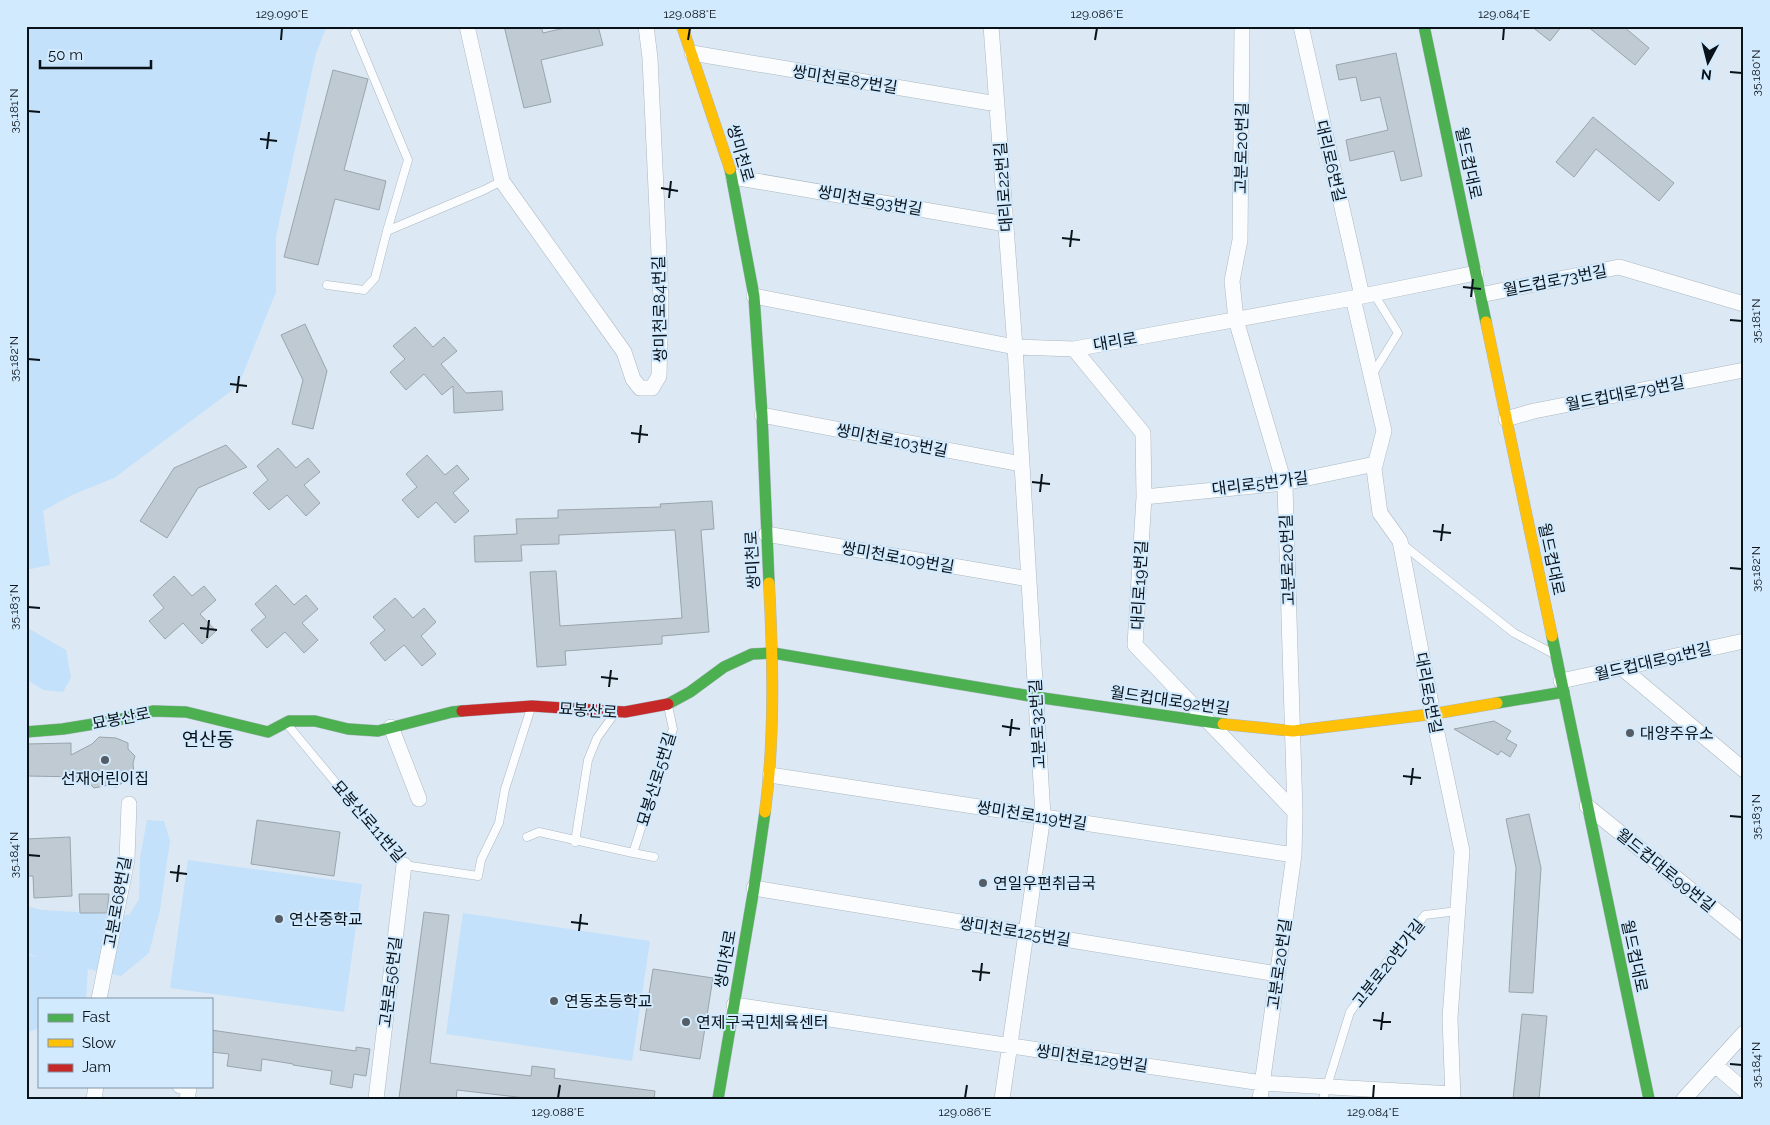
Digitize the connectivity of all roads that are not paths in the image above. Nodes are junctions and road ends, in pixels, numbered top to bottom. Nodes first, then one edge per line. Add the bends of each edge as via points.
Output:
1 (467, 26) edge
2 (646, 26) edge
3 (682, 26) edge
4 (991, 26) edge
5 (1242, 26) edge
6 (1301, 26) edge
7 (1424, 26) edge
8 (355, 33) dead end
9 (692, 53) junction
10 (997, 104) junction
11 (733, 177) junction
12 (502, 181) junction
13 (1006, 224) junction
14 (386, 231) junction
15 (1476, 273) junction
16 (327, 285) dead end
17 (1480, 295) junction
18 (754, 296) junction
19 (1363, 296) junction
20 (1744, 304) edge
21 (1236, 320) junction
22 (1015, 347) junction
23 (1074, 348) junction
24 (1744, 370) edge
25 (1372, 375) junction
26 (762, 416) junction
27 (1506, 419) junction
28 (1022, 464) junction
29 (1375, 464) junction
30 (1284, 483) junction
31 (1144, 496) junction
32 (766, 534) junction
33 (1401, 543) junction
34 (1029, 579) junction
35 (1744, 641) edge
36 (773, 653) junction
37 (1556, 654) junction
38 (1622, 668) junction
39 (1562, 687) junction
40 (1036, 697) junction
41 (668, 704) junction
42 (532, 706) junction
43 (616, 712) junction
44 (1433, 714) junction
45 (286, 722) junction
46 (1208, 722) junction
47 (390, 728) junction
48 (1293, 731) junction
49 (26, 732) edge
50 (1744, 770) edge
51 (770, 775) junction
52 (419, 799) dead end
53 (129, 804) dead end
54 (1588, 806) junction
55 (1295, 812) junction
56 (1043, 816) junction
57 (527, 838) dead end
58 (575, 842) junction
59 (632, 853) junction
60 (1294, 855) junction
61 (654, 857) dead end
62 (404, 865) junction
63 (754, 888) junction
64 (1457, 911) junction
65 (1027, 933) junction
66 (1744, 933) edge
67 (1277, 974) junction
68 (99, 998) edge
69 (734, 1005) junction
70 (1744, 1033) edge
71 (1010, 1046) junction
72 (1715, 1065) junction
73 (1262, 1082) junction
74 (1744, 1090) edge
75 (1325, 1093) edge
76 (1453, 1096) edge
77 (376, 1099) edge
78 (718, 1099) edge
79 (1002, 1099) edge
80 (1260, 1099) edge
81 (1649, 1099) edge
82 (1684, 1099) edge

1 - 12 street, 쌍미천로84번길
2 - 12 street, 쌍미천로84번길 via 661,298 659,376 652,388 640,388 633,380 624,352
3 - 9 street, 쌍미천로
4 - 10 street, 대리로22번길
5 - 21 street, 고분로20번길 via 1240,240 1232,281
6 - 19 street, 대리로6번길
7 - 15 street, 월드컵대로
8 - 14 lane via 408,160
9 - 10 street, 쌍미천로87번길
9 - 11 street, 쌍미천로
10 - 13 street, 대리로22번길
11 - 13 street, 쌍미천로93번길
11 - 18 street, 쌍미천로
12 - 14 lane
13 - 22 street, 대리로22번길
14 - 16 lane via 375,278 364,290
15 - 17 street, 월드컵대로
15 - 19 street, 대리로
17 - 20 street, 월드컵로73번길 via 1620,267
17 - 27 street, 월드컵대로
18 - 22 street, 대리로
18 - 26 street, 쌍미천로
19 - 21 street, 대리로
19 - 25 street, 대리로5번길
19 - 25 lane via 1398,333
21 - 23 street, 대리로
21 - 30 street, 고분로20번길
22 - 23 street, 대리로
22 - 28 street, 고분로32번길
23 - 31 street, 대리로19번길 via 1143,433
24 - 27 street, 월드컵대로79번길
25 - 29 street, 대리로5번길 via 1384,431
26 - 28 street, 쌍미천로103번길
26 - 32 street, 쌍미천로
27 - 37 street, 월드컵대로
28 - 34 street, 고분로32번길
29 - 30 street, 대리로5번가길
29 - 33 street, 대리로5번길 via 1380,513
30 - 31 street, 대리로5번가길
30 - 48 street, 고분로20번길
31 - 46 street, 대리로19번길 via 1135,645
32 - 34 street, 쌍미천로109번길
32 - 36 street, 쌍미천로
33 - 37 lane via 1514,633
33 - 44 street, 대리로5번길
34 - 40 street, 고분로32번길
35 - 38 street, 월드컵대로91번길
36 - 40 street, 월드컵대로92번길
36 - 41 street, 묘봉산로 via 752,654 724,666
36 - 51 street, 쌍미천로
37 - 39 street, 월드컵대로
38 - 39 street, 월드컵대로91번길
38 - 50 street
39 - 44 street, 월드컵대로92번길
39 - 54 street, 월드컵대로
40 - 46 street, 월드컵대로92번길
40 - 56 street, 고분로32번길
41 - 43 street, 묘봉산로
41 - 59 lane, 묘봉산로5번길 via 673,729
42 - 43 street, 묘봉산로
42 - 47 street, 묘봉산로 via 452,712
42 - 62 lane, 묘봉산로11번길 via 504,789 499,823 481,860 478,876
43 - 58 lane via 596,738 588,760
44 - 48 street, 월드컵대로92번길
44 - 64 street, 대리로5번길 via 1462,851
45 - 47 street, 묘봉산로 via 315,721 348,729 378,731
45 - 49 street, 묘봉산로 via 268,732 186,712 153,711 118,720
45 - 62 lane, 묘봉산로11번길
46 - 48 street, 월드컵대로92번길
46 - 55 street, 대리로19번길
47 - 52 street
48 - 55 street, 고분로20번길
51 - 56 street, 쌍미천로119번길
51 - 63 street, 쌍미천로
53 - 68 street, 고분로68번길 via 127,860
54 - 66 street, 월드컵대로99번길
54 - 81 street, 월드컵대로
55 - 60 street, 고분로20번길
56 - 60 street, 쌍미천로119번길
56 - 65 street, 고분로32번길
57 - 58 lane via 538,832
58 - 59 lane
59 - 61 lane
60 - 67 street, 고분로20번길
62 - 77 street, 고분로56번길
63 - 65 street, 쌍미천로125번길
63 - 69 street, 쌍미천로
64 - 75 lane, 고분로20번가길 via 1425,915 1350,1012
64 - 76 street, 대리로5번길 via 1450,1018
65 - 67 street, 쌍미천로125번길
65 - 71 street, 고분로32번길
67 - 73 street, 고분로20번길
69 - 71 street, 쌍미천로129번길
69 - 78 street, 쌍미천로
70 - 72 street
71 - 73 street, 쌍미천로129번길
71 - 79 street, 고분로32번길
72 - 74 street
72 - 82 street
73 - 75 street, 쌍미천로129번길
73 - 80 street, 고분로20번길
75 - 76 street, 쌍미천로129번길

